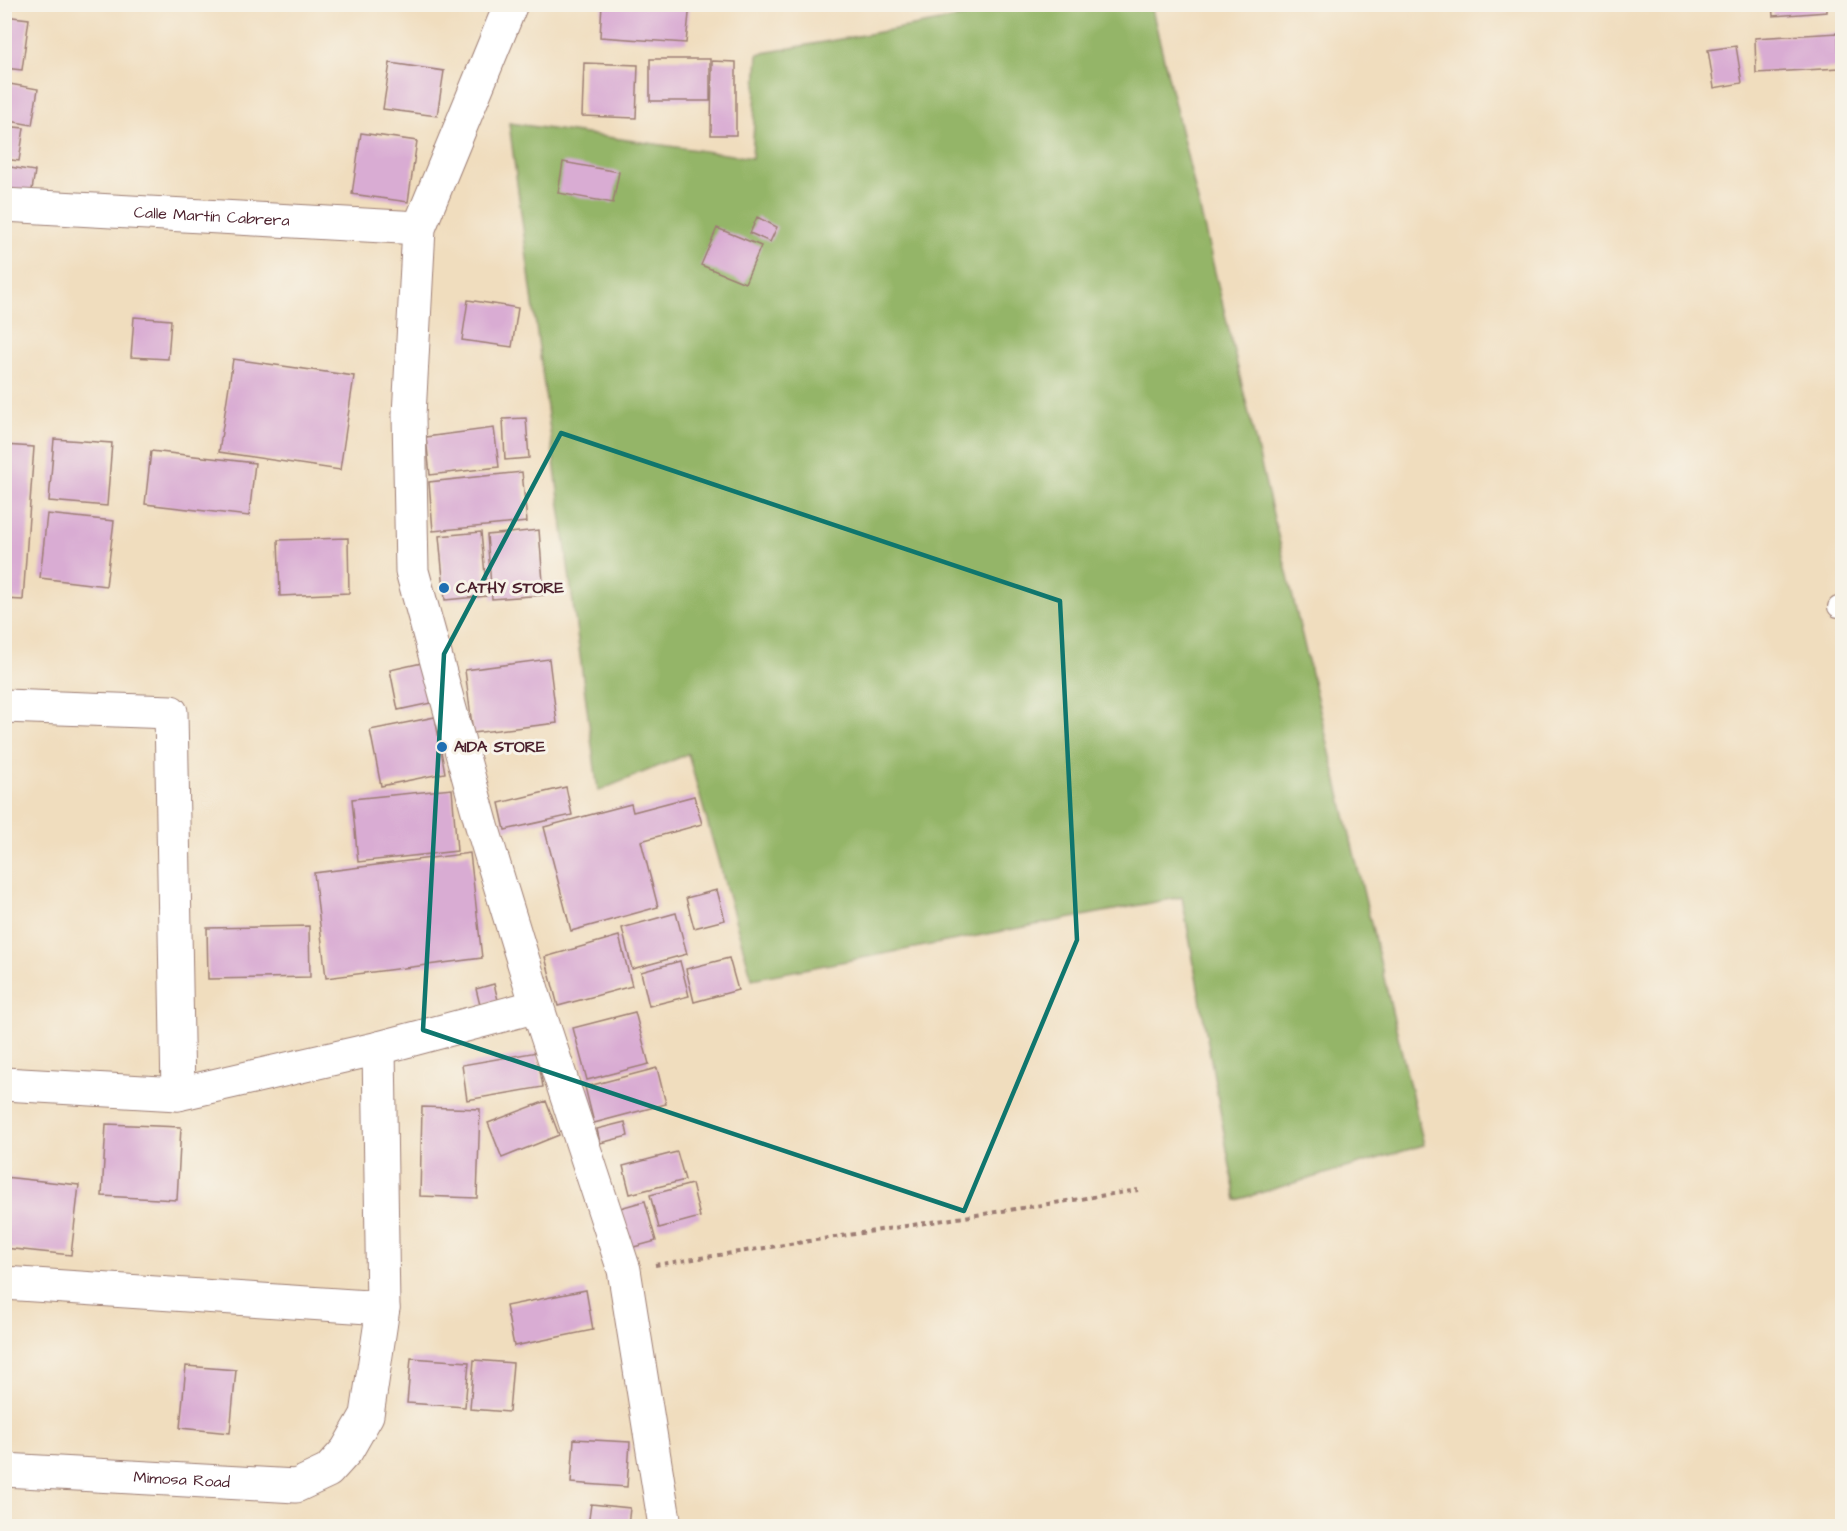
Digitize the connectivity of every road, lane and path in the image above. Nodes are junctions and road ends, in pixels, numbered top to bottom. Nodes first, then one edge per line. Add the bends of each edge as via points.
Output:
1 (512, 4) edge
2 (4, 205) edge
3 (419, 228) junction
4 (4, 706) edge
5 (537, 1006) junction
6 (379, 1048) junction
7 (4, 1084) edge
8 (178, 1094) junction
9 (1138, 1190) dead end
10 (624, 1270) junction
11 (4, 1283) edge
12 (383, 1308) junction
13 (4, 1470) edge
14 (665, 1527) edge

1 - 3 street
2 - 3 street, Calle Martín Cabrera
3 - 5 street via 409,416 412,571 482,826
4 - 8 street via 171,712
5 - 6 street
5 - 10 street
6 - 8 street
6 - 12 street, Mimosa Road
7 - 8 street
9 - 10 path
10 - 14 street
11 - 12 street
12 - 13 street, Mimosa Road via 367,1415 347,1450 328,1471 296,1486

